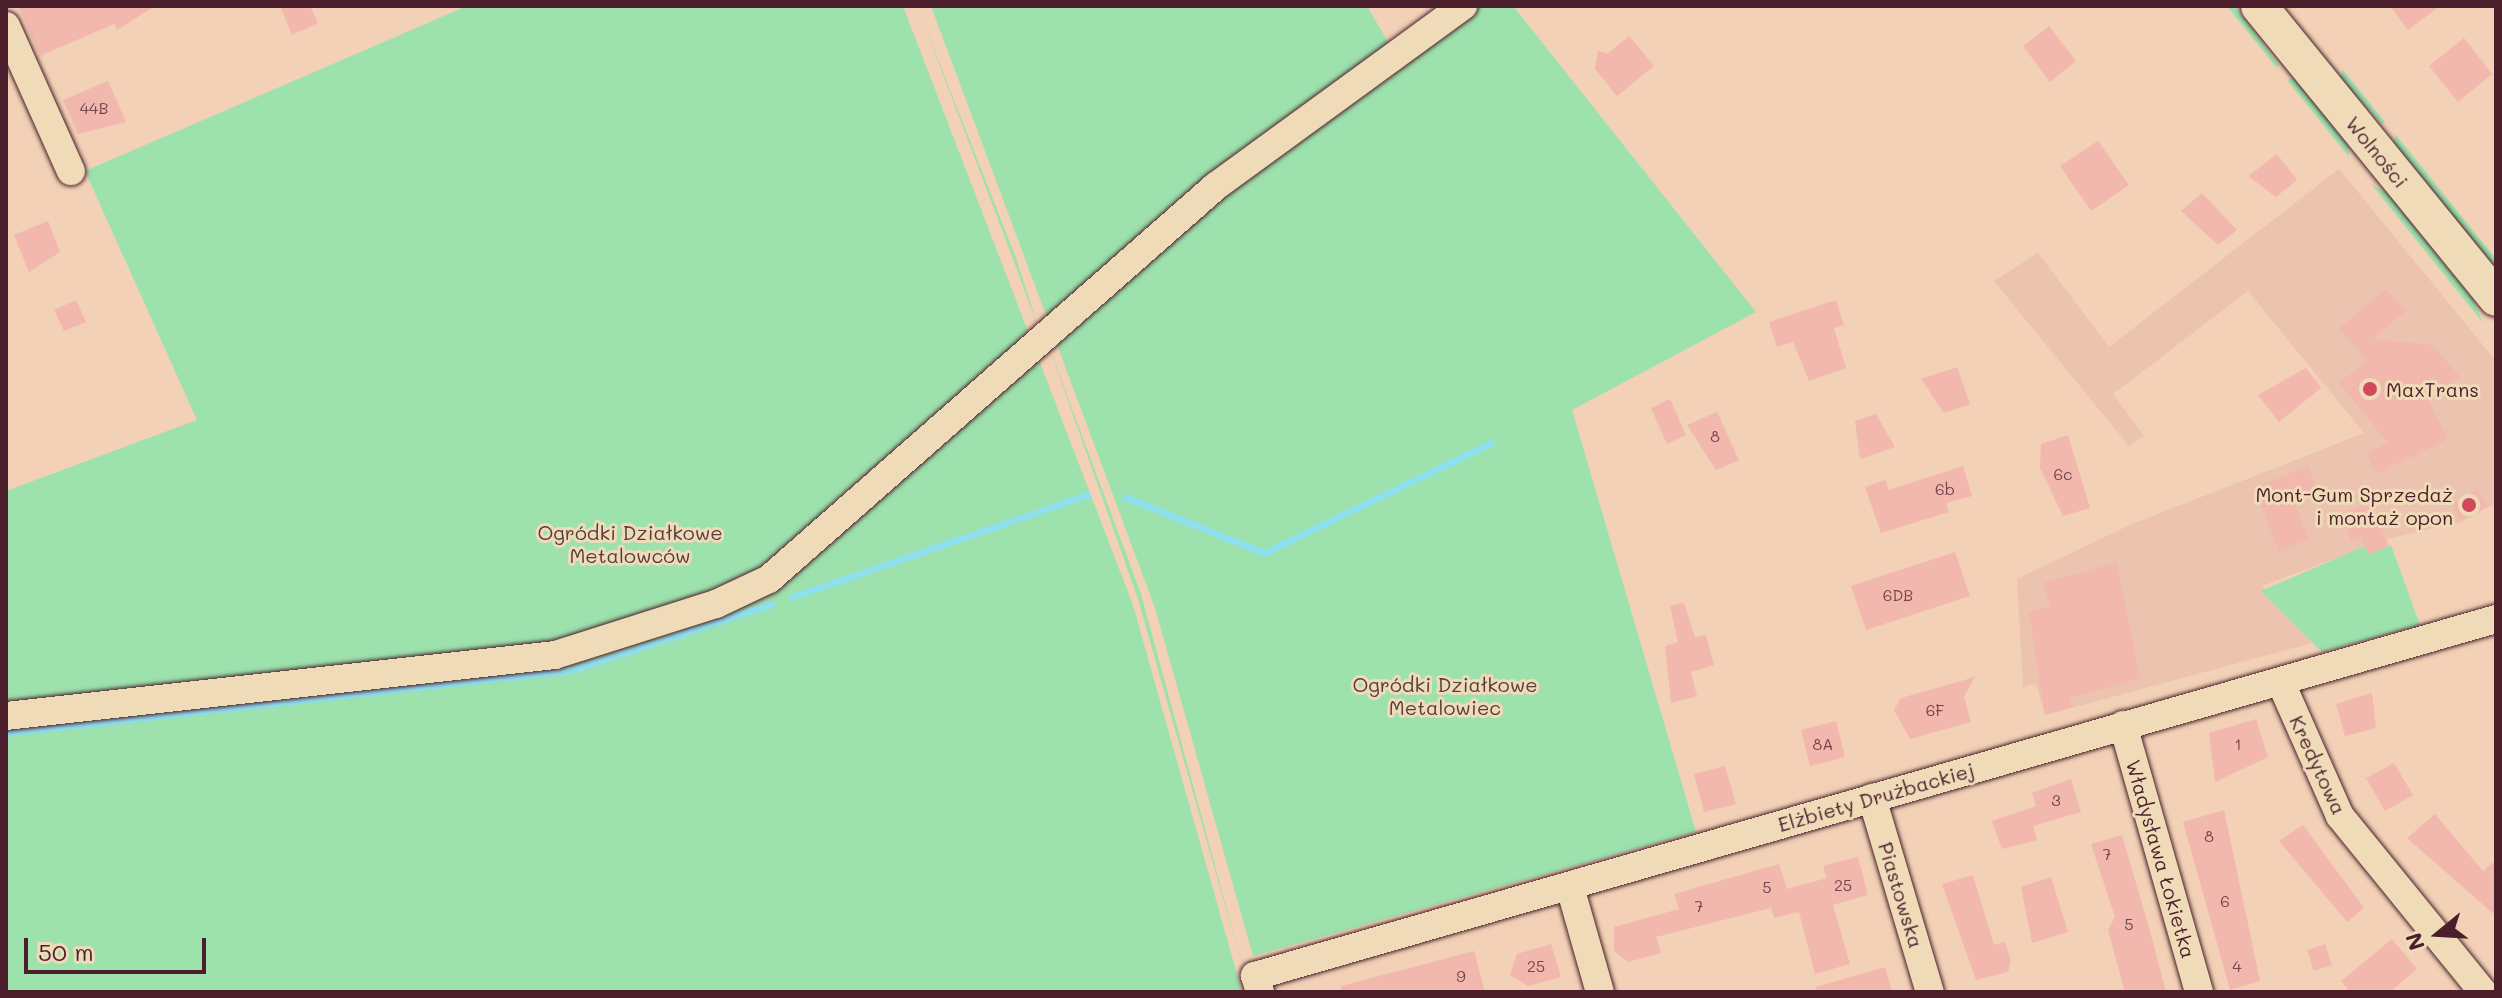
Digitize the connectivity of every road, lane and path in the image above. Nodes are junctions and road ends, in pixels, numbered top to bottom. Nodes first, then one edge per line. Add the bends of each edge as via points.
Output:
1 (1463, 6) edge
2 (2259, 6) edge
3 (6, 26) edge
4 (71, 171) dead end
5 (2496, 298) edge
6 (2496, 619) edge
7 (2281, 683) junction
8 (6, 716) edge
9 (2123, 725) junction
10 (1872, 798) junction
11 (1570, 887) junction
12 (1258, 984) edge
13 (1600, 992) edge
14 (1930, 992) edge
15 (2199, 992) edge
16 (2483, 992) edge

1 - 8 street via 1216,186 769,579 716,604 555,655
2 - 5 main road, Wolności
3 - 4 street
6 - 7 street, Elżbiety Drużbackiej
7 - 9 street, Elżbiety Drużbackiej
7 - 16 street, Kredytowa via 2340,816
9 - 10 street, Elżbiety Drużbackiej
9 - 15 street, Władysława Łokietka
10 - 11 street, Elżbiety Drużbackiej
10 - 14 street, Piastowska
11 - 12 street, Elżbiety Drużbackiej
11 - 13 street

